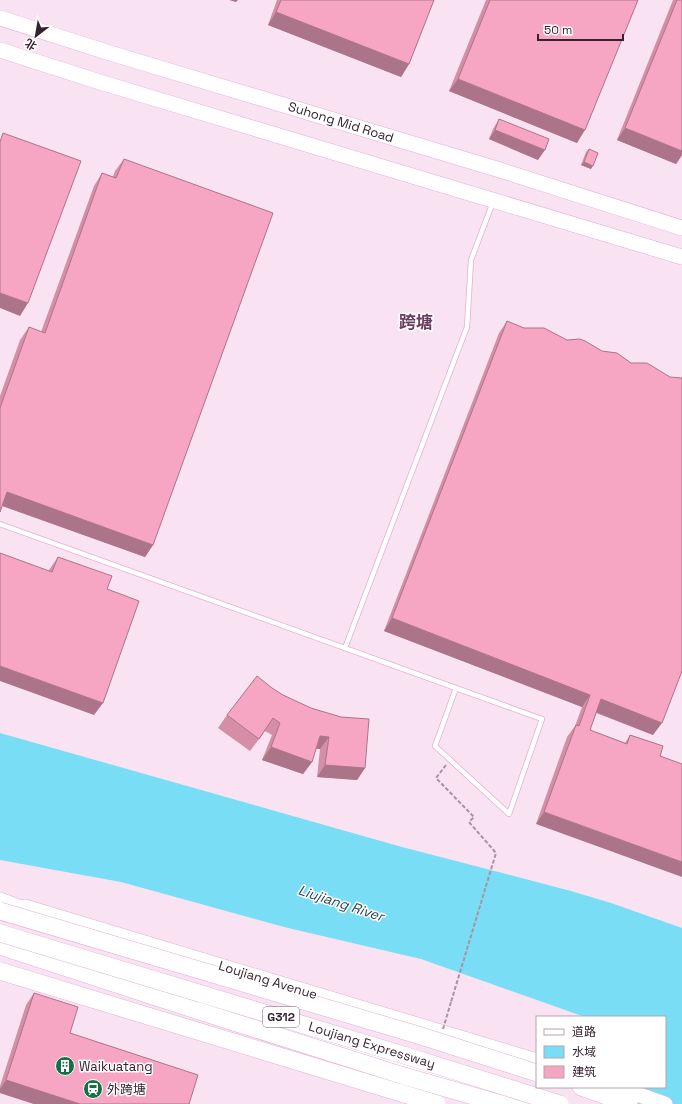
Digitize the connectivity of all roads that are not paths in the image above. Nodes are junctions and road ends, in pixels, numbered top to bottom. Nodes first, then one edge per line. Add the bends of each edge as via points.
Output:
1 (0, 18) edge
2 (0, 50) edge
3 (494, 201) junction
4 (682, 228) edge
5 (682, 257) edge
6 (0, 524) edge
7 (345, 648) junction
8 (456, 688) junction
9 (0, 900) edge
10 (0, 911) edge
11 (0, 933) edge
12 (101, 941) junction
13 (0, 945) edge
14 (0, 971) edge
15 (536, 1061) edge
16 (536, 1073) edge
17 (584, 1088) edge
18 (620, 1088) edge
19 (437, 1104) edge
20 (501, 1104) edge
21 (529, 1104) edge
22 (560, 1104) edge
23 (629, 1104) edge
24 (665, 1104) edge

1 - 4 main road, Suhong Mid Road
2 - 3 main road
3 - 5 main road
3 - 7 lane via 471,260 467,327
6 - 7 lane
7 - 8 lane
8 - 8 lane via 542,719 509,814 436,746
9 - 12 highway, bridge
9 - 15 main road, Loujiang Avenue / G312
10 - 12 highway, Loujiang Expressway / G312, bridge
11 - 22 highway, Loujiang Expressway / G312, bridge
12 - 16 highway, Loujiang Expressway / G312, bridge
13 - 20 highway, bridge via 198,1011
13 - 21 main road, G312 via 400,1063
14 - 19 highway, bridge
17 - 23 highway
18 - 24 main road

